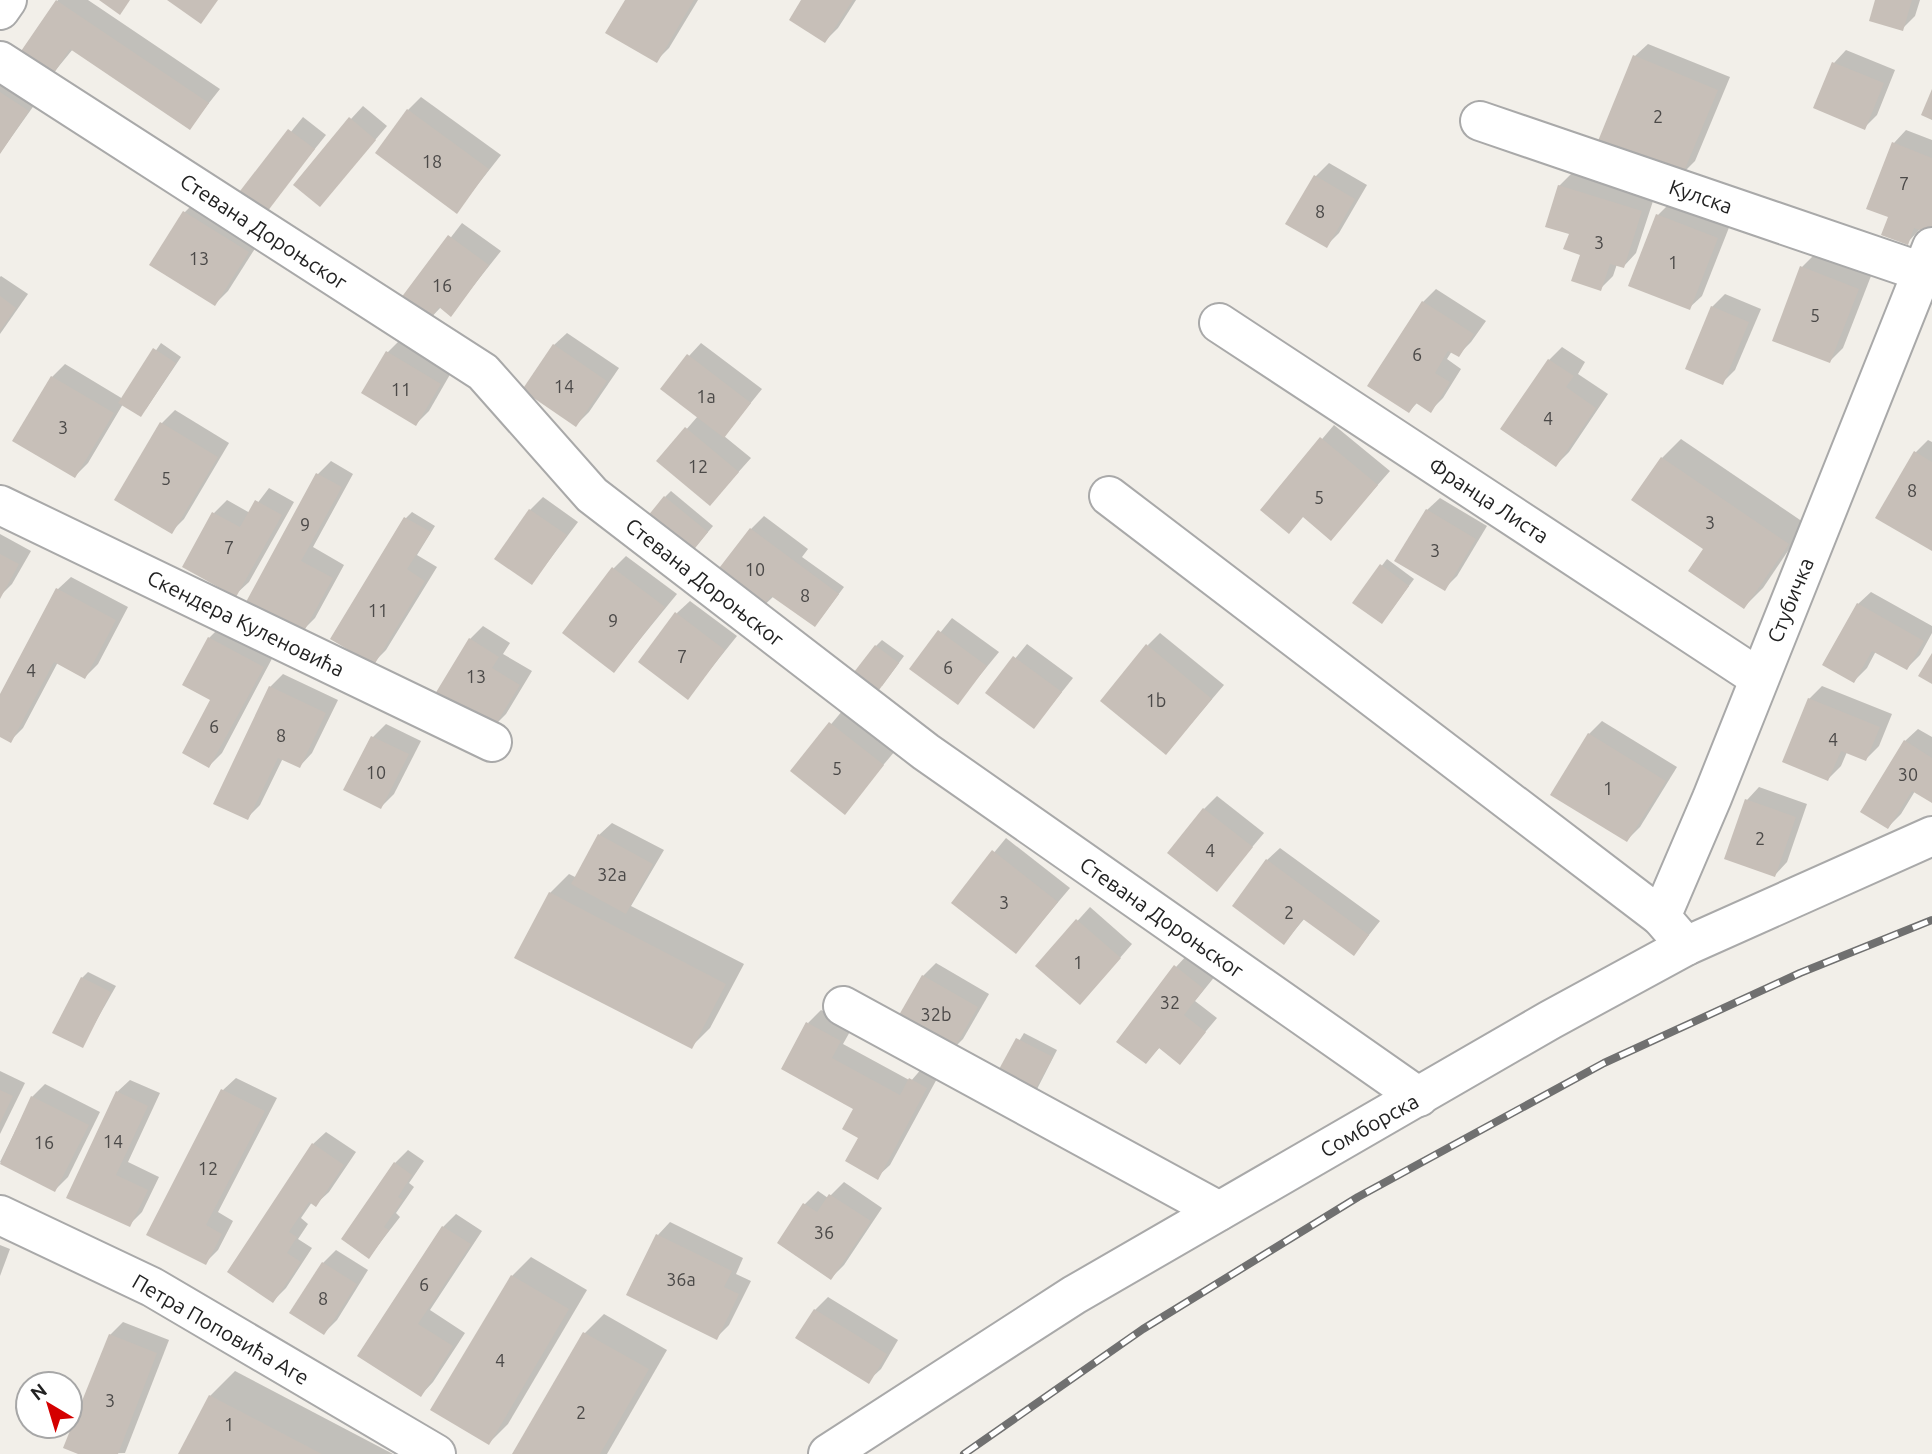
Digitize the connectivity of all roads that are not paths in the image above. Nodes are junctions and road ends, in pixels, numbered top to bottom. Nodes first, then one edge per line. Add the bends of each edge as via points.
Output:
1 (7, 0) edge
2 (0, 10) edge
3 (0, 61) edge
4 (1480, 121) dead end
5 (1927, 260) edge
6 (1219, 323) dead end
7 (1109, 496) dead end
8 (0, 505) edge
9 (1759, 678) junction
10 (492, 742) dead end
11 (1932, 836) edge
12 (1661, 917) junction
13 (1686, 946) junction
14 (843, 1006) dead end
15 (1419, 1097) junction
16 (1219, 1211) junction
17 (0, 1215) edge
18 (436, 1454) edge
19 (828, 1454) edge

1 - 2 street
3 - 15 street, Стевана Дороњског via 483,372 592,495 926,752
4 - 5 street, Кулска
5 - 9 street, Стубичка
6 - 9 street, Франца Листа
7 - 12 street
8 - 10 street, Скендера Куленовића
9 - 12 street, Стубичка
11 - 13 street, Сомборска
12 - 13 street
13 - 15 street, Сомборска
14 - 16 street
15 - 16 street, Сомборска
16 - 19 street, Сомборска via 1074,1295
17 - 18 street, Петра Поповића Аге via 152,1287

